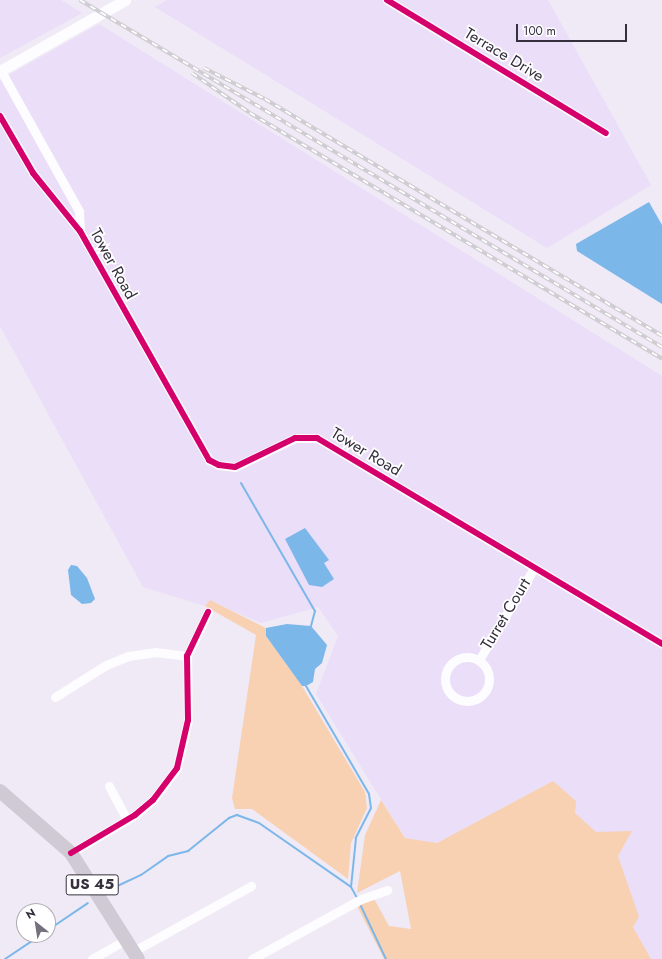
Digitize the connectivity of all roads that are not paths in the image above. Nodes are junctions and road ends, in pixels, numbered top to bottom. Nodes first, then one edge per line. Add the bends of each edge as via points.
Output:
1 (125, 0) edge
2 (387, 0) edge
3 (1, 71) edge
4 (0, 116) edge
5 (606, 132) dead end
6 (80, 231) junction
7 (534, 568) junction
8 (208, 612) dead end
9 (662, 644) edge
10 (187, 656) junction
11 (479, 660) junction
12 (56, 697) dead end
13 (109, 786) dead end
14 (0, 791) edge
15 (127, 820) junction
16 (72, 853) junction
17 (251, 886) dead end
18 (387, 890) dead end
19 (133, 950) edge
20 (92, 959) edge
21 (252, 959) edge

1 - 3 street
2 - 5 street, Terrace Drive
3 - 6 street, Tower Road via 79,211
4 - 6 street, Tower Road via 33,173
6 - 7 street, Tower Road via 209,460 219,465 235,467 295,438 317,438
7 - 9 street, Tower Road
7 - 11 street, Turret Court
8 - 10 street
10 - 12 street via 156,652 128,656 106,665
10 - 15 street via 188,720 177,768 162,790
11 - 11 street, Turret Court via 460,658 447,669 446,685 454,697 467,701 484,692 489,679 484,665
13 - 15 street
14 - 16 main road, US 45
15 - 16 street
16 - 19 main road, US 45
17 - 19 street
18 - 21 street via 352,904
19 - 20 street

